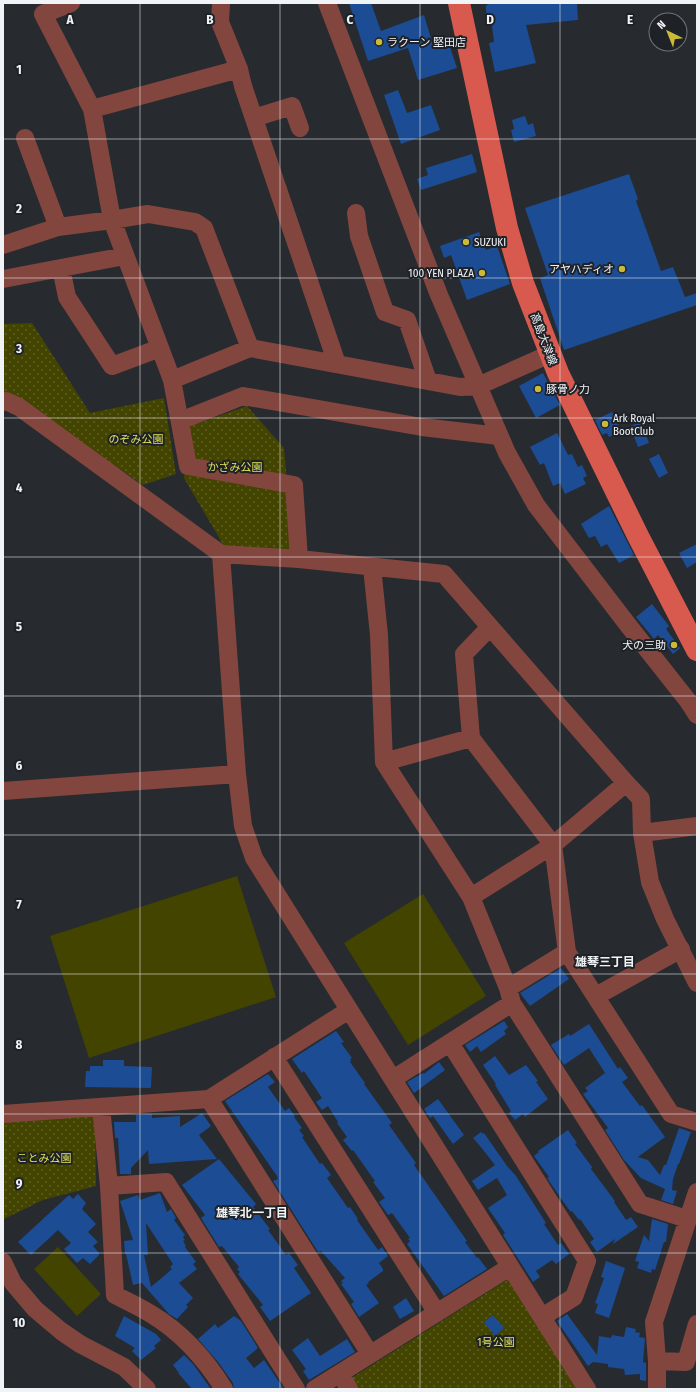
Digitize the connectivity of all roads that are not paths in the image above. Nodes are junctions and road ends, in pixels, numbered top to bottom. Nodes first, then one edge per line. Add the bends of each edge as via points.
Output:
1 (71, 3) edge
2 (221, 3) edge
3 (327, 3) edge
4 (459, 3) edge
5 (41, 9) edge
6 (239, 69) junction
7 (92, 109) junction
8 (254, 118) junction
9 (300, 128) dead end
10 (25, 138) dead end
11 (356, 213) dead end
12 (112, 220) junction
13 (58, 227) junction
14 (3, 244) edge
15 (125, 256) junction
16 (61, 268) junction
17 (3, 279) edge
18 (160, 348) junction
19 (250, 348) junction
20 (550, 354) junction
21 (338, 364) junction
22 (172, 380) junction
23 (428, 381) junction
24 (478, 386) junction
25 (3, 402) edge
26 (180, 421) junction
27 (500, 436) junction
28 (221, 554) junction
29 (299, 560) junction
30 (372, 567) junction
31 (490, 627) junction
32 (697, 650) edge
33 (697, 715) edge
34 (471, 738) junction
35 (384, 762) junction
36 (237, 774) junction
37 (626, 783) junction
38 (3, 791) edge
39 (697, 826) edge
40 (642, 833) junction
41 (554, 844) junction
42 (471, 897) junction
43 (681, 949) junction
44 (567, 952) junction
45 (697, 983) edge
46 (510, 995) junction
47 (596, 996) junction
48 (349, 1010) junction
49 (450, 1043) junction
50 (274, 1057) junction
51 (393, 1079) junction
52 (209, 1099) junction
53 (101, 1107) junction
54 (3, 1114) edge
55 (697, 1122) edge
56 (109, 1186) junction
57 (697, 1192) edge
58 (687, 1219) junction
59 (3, 1262) edge
60 (510, 1267) junction
61 (437, 1313) junction
62 (542, 1317) junction
63 (697, 1324) edge
64 (370, 1354) junction
65 (657, 1361) junction
66 (340, 1373) junction
67 (147, 1389) edge
68 (224, 1389) edge
69 (296, 1389) edge
70 (315, 1389) edge
71 (349, 1389) edge
72 (587, 1389) edge
73 (657, 1389) edge

1 - 5 street
2 - 6 street via 220,22
3 - 24 street via 439,295
4 - 20 main road, 高島大津線 via 506,228 523,283
5 - 7 street
6 - 7 street
6 - 8 street
7 - 12 street
8 - 9 street via 292,106
8 - 21 street
10 - 13 street
11 - 23 street via 359,236 385,312 408,320
12 - 13 street
12 - 15 street
12 - 19 street via 148,214 195,222 204,228
13 - 14 street
15 - 16 street
15 - 18 street
16 - 17 street
16 - 18 street via 67,296 112,366
18 - 22 street
19 - 21 street
19 - 22 street
20 - 24 street
20 - 32 main road, 高島大津線 via 638,536
21 - 23 street
22 - 26 street
23 - 24 street via 460,387
24 - 27 street
25 - 28 street via 19,407
26 - 27 street via 243,396 422,427
26 - 29 street via 188,466 294,485
27 - 33 street via 536,504
28 - 29 street
28 - 36 street
29 - 30 street
30 - 31 street via 444,574
30 - 35 street
31 - 34 street via 464,654
31 - 37 street
34 - 35 street
34 - 41 street
35 - 42 street
36 - 38 street
36 - 48 street via 243,826 254,858
37 - 40 street via 641,799
37 - 41 street
39 - 40 street
40 - 43 street via 650,882
41 - 42 street
41 - 44 street
42 - 46 street
43 - 45 street
43 - 47 street
44 - 46 street
44 - 47 street
46 - 49 street
46 - 58 street via 640,1204
47 - 55 street via 671,1114
48 - 50 street
48 - 51 street
49 - 51 street
49 - 62 street via 587,1261 574,1297
50 - 52 street
50 - 61 street
51 - 60 street
52 - 53 street
52 - 64 street
53 - 54 street
53 - 56 street
56 - 68 street via 115,1295 151,1314 179,1335 203,1360
56 - 69 street via 166,1182
57 - 58 street
58 - 65 street via 654,1322
59 - 67 street via 14,1283 35,1309 80,1344 124,1367
60 - 61 street
60 - 62 street
61 - 64 street
62 - 72 street
63 - 65 street via 686,1362
64 - 66 street
65 - 73 street
66 - 70 street
66 - 71 street

